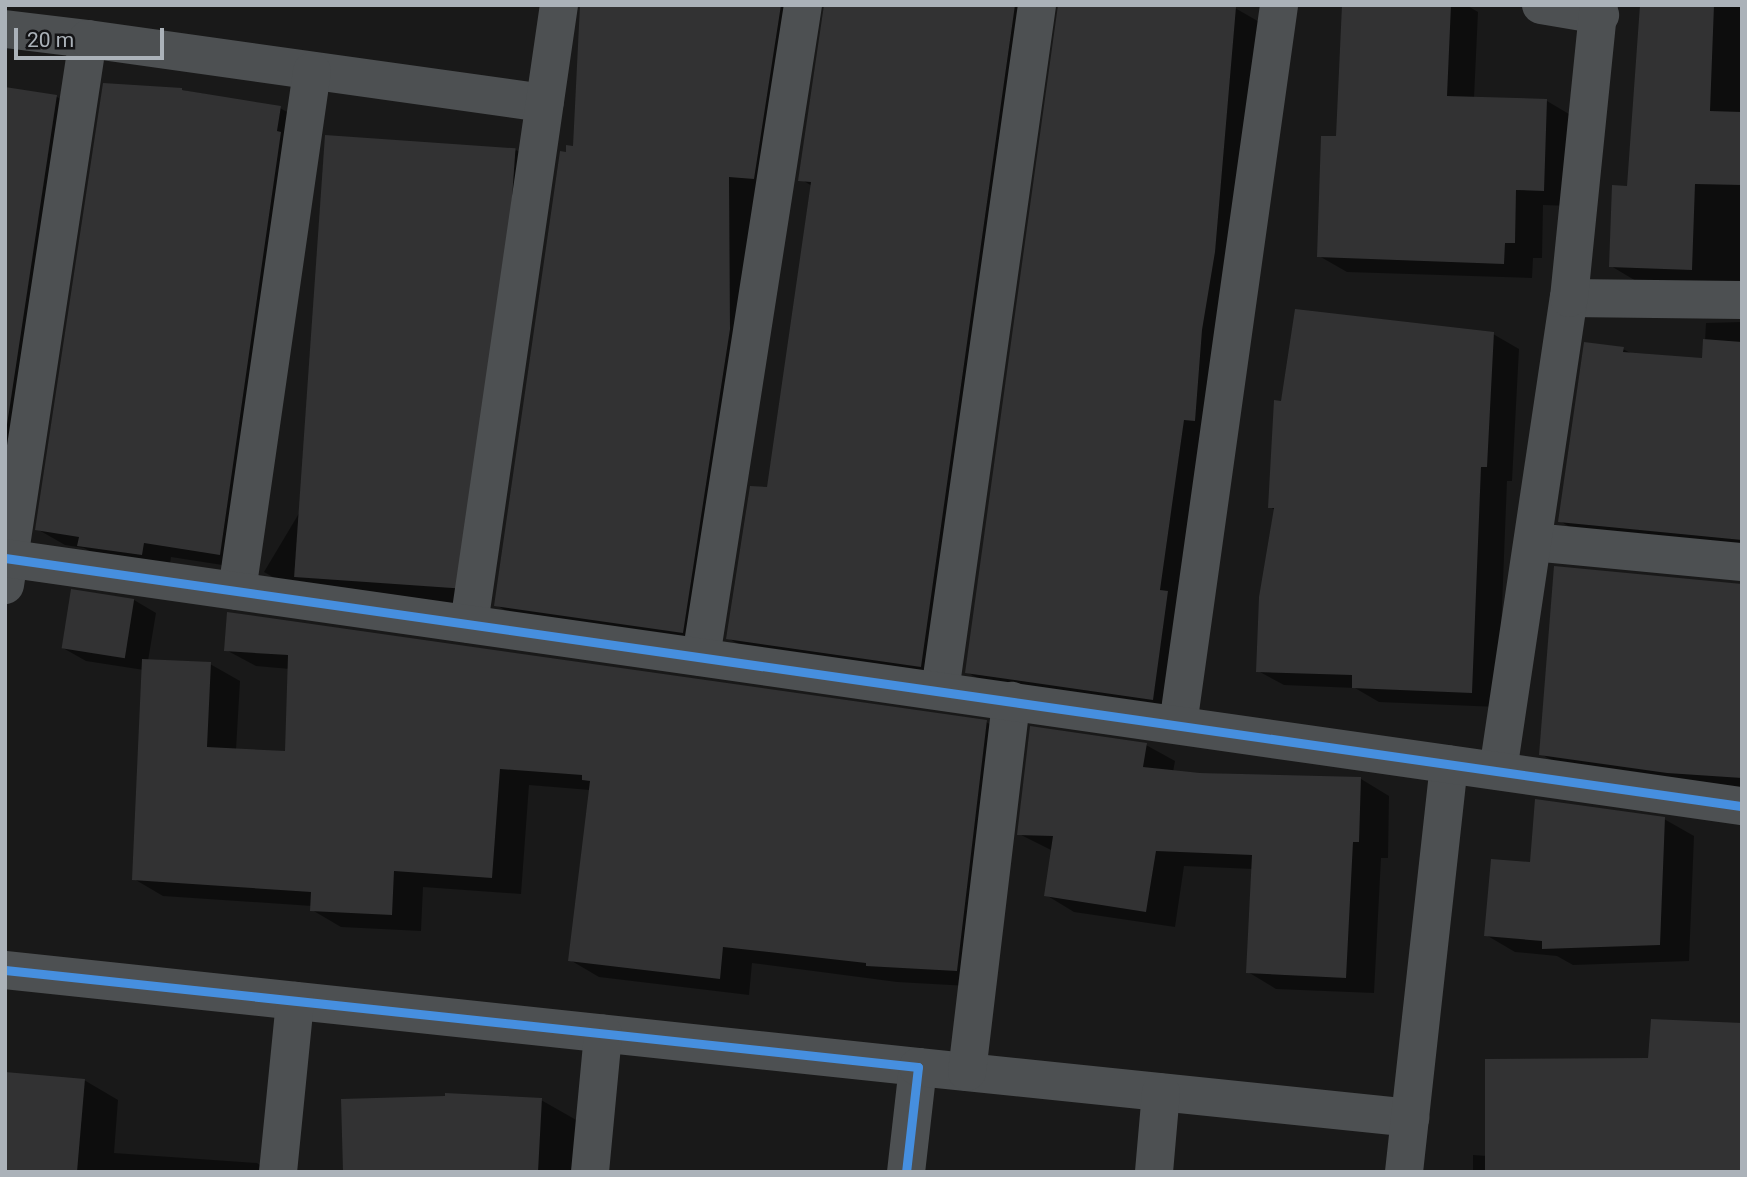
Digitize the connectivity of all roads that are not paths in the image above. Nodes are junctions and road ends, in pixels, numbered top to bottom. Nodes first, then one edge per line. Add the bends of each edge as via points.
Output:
1 (559, 5) edge
2 (803, 5) edge
3 (1037, 5) edge
4 (1279, 5) edge
5 (1541, 5) edge
6 (1600, 10) edge
7 (5, 29) edge
8 (88, 40) junction
9 (312, 71) junction
10 (545, 103) junction
11 (1569, 298) junction
12 (1742, 300) edge
13 (1533, 542) junction
14 (1742, 562) edge
15 (6, 567) edge
16 (237, 591) junction
17 (469, 624) junction
18 (701, 657) junction
19 (940, 691) junction
20 (1010, 701) junction
21 (1178, 725) junction
22 (1449, 764) junction
23 (1499, 771) junction
24 (1742, 806) edge
25 (5, 970) edge
26 (295, 1001) junction
27 (603, 1034) junction
28 (918, 1067) junction
29 (967, 1072) junction
30 (1161, 1092) junction
31 (1410, 1118) junction
32 (278, 1172) edge
33 (590, 1172) edge
34 (906, 1172) edge
35 (1154, 1172) edge
36 (1404, 1172) edge

1 - 10 street
2 - 18 street
3 - 19 street
4 - 21 street
5 - 6 street
6 - 11 street
7 - 8 street
8 - 9 street
8 - 15 street
9 - 10 street
9 - 16 street
10 - 17 street
11 - 12 street
11 - 13 street
13 - 14 street
13 - 23 street
15 - 16 street
16 - 17 street
17 - 18 street
18 - 19 street
19 - 20 street
20 - 21 street
20 - 29 street
21 - 22 street
22 - 23 street
22 - 31 street
23 - 24 street
25 - 26 street
26 - 27 street
26 - 32 street
27 - 28 street
27 - 33 street
28 - 29 street
28 - 34 street
29 - 30 street
30 - 31 street
30 - 35 street
31 - 36 street

